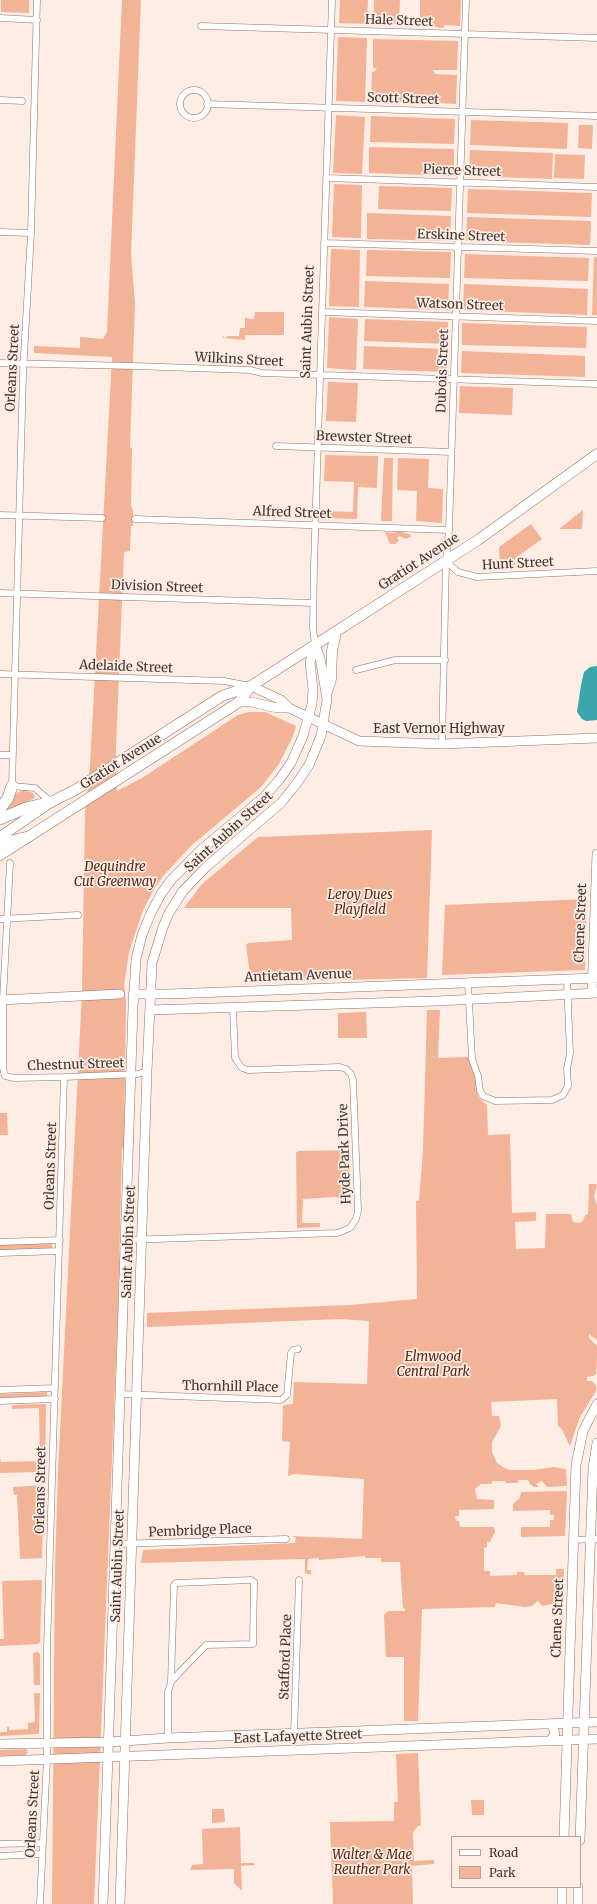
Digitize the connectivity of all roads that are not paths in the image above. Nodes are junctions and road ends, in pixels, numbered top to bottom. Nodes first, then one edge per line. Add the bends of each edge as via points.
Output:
1 (37, 0) edge
2 (332, 0) edge
3 (466, 0) edge
4 (0, 18) edge
5 (36, 20) junction
6 (201, 26) dead end
7 (331, 30) junction
8 (465, 34) junction
9 (597, 38) edge
10 (0, 100) edge
11 (22, 101) dead end
12 (207, 104) junction
13 (328, 108) junction
14 (462, 112) junction
15 (597, 116) edge
16 (326, 178) junction
17 (460, 182) junction
18 (597, 187) edge
19 (0, 232) edge
20 (31, 233) junction
21 (324, 243) junction
22 (458, 247) junction
23 (597, 251) edge
24 (322, 312) junction
25 (456, 316) junction
26 (597, 321) edge
27 (0, 363) edge
28 (24, 363) junction
29 (320, 375) junction
30 (454, 379) junction
31 (597, 384) edge
32 (276, 446) dead end
33 (318, 447) junction
34 (451, 452) junction
35 (597, 454) edge
36 (0, 515) edge
37 (20, 516) junction
38 (102, 518) dead end
39 (134, 519) dead end
40 (315, 525) junction
41 (449, 530) junction
42 (446, 561) junction
43 (597, 571) edge
44 (0, 593) edge
45 (17, 594) junction
46 (313, 603) junction
47 (336, 632) junction
48 (315, 645) junction
49 (445, 660) junction
50 (356, 670) dead end
51 (0, 674) edge
52 (14, 674) junction
53 (251, 686) junction
54 (327, 692) junction
55 (239, 702) junction
56 (288, 708) junction
57 (309, 718) junction
58 (324, 725) junction
59 (597, 738) edge
60 (442, 744) junction
61 (0, 755) edge
62 (12, 755) junction
63 (284, 774) junction
64 (297, 783) junction
65 (12, 786) junction
66 (0, 799) edge
67 (51, 802) junction
68 (0, 809) edge
69 (0, 819) edge
70 (0, 837) edge
71 (28, 837) junction
72 (0, 844) edge
73 (597, 854) edge
74 (0, 855) edge
75 (597, 862) edge
76 (10, 863) dead end
77 (78, 915) dead end
78 (3, 918) edge
79 (596, 920) edge
80 (144, 928) junction
81 (160, 934) junction
82 (134, 976) junction
83 (595, 978) edge
84 (151, 979) junction
85 (567, 980) junction
86 (468, 983) junction
87 (300, 989) junction
88 (232, 992) junction
89 (150, 993) junction
90 (594, 993) edge
91 (120, 994) joint
92 (133, 994) junction
93 (169, 994) junction
94 (568, 994) junction
95 (469, 999) junction
96 (2, 1000) edge
97 (301, 1006) junction
98 (233, 1008) junction
99 (169, 1009) junction
100 (150, 1010) junction
101 (132, 1027) junction
102 (149, 1028) junction
103 (147, 1071) junction
104 (131, 1074) junction
105 (64, 1077) junction
106 (60, 1240) junction
107 (125, 1240) junction
108 (142, 1240) junction
109 (0, 1242) edge
110 (59, 1250) junction
111 (0, 1253) edge
112 (298, 1348) dead end
113 (55, 1388) junction
114 (0, 1390) edge
115 (120, 1394) junction
116 (136, 1395) junction
117 (55, 1399) junction
118 (0, 1401) edge
119 (597, 1404) edge
120 (597, 1443) edge
121 (286, 1539) dead end
122 (574, 1540) junction
123 (594, 1540) edge
124 (115, 1544) junction
125 (132, 1544) junction
126 (299, 1580) dead end
127 (171, 1682) junction
128 (568, 1703) junction
129 (585, 1705) junction
130 (109, 1722) junction
131 (597, 1722) edge
132 (126, 1723) junction
133 (568, 1723) junction
134 (584, 1723) junction
135 (552, 1724) junction
136 (397, 1730) junction
137 (294, 1734) junction
138 (219, 1737) junction
139 (168, 1738) junction
140 (583, 1739) junction
141 (597, 1739) edge
142 (141, 1740) junction
143 (550, 1740) junction
144 (567, 1740) junction
145 (125, 1741) junction
146 (109, 1742) junction
147 (24, 1743) junction
148 (47, 1743) junction
149 (0, 1744) edge
150 (398, 1746) junction
151 (220, 1753) junction
152 (108, 1756) junction
153 (125, 1756) junction
154 (144, 1756) junction
155 (47, 1758) junction
156 (566, 1758) junction
157 (583, 1758) junction
158 (28, 1760) junction
159 (0, 1761) edge
160 (108, 1772) junction
161 (124, 1774) junction
162 (580, 1830) junction
163 (564, 1834) edge
164 (580, 1836) edge
165 (43, 1843) junction
166 (0, 1844) edge
167 (42, 1854) junction
168 (0, 1856) edge
169 (104, 1884) junction
170 (120, 1885) junction
171 (562, 1888) edge
172 (578, 1888) edge
173 (40, 1904) edge
174 (103, 1904) edge
175 (120, 1904) edge
176 (562, 1904) edge
177 (578, 1904) edge

1 - 5 street, Orleans Street
2 - 7 street, Saint Aubin Street
3 - 8 street, Dubois Street
4 - 5 street
5 - 20 street, Orleans Street
6 - 7 street, Hale Street
7 - 8 street, Hale Street
7 - 13 street, Saint Aubin Street
8 - 9 street, Hale Street
8 - 14 street, Dubois Street
10 - 11 street
12 - 12 street via 204,94 196,90 184,94 180,102 185,114 193,117 202,115
12 - 13 street, Scott Street
13 - 14 street, Scott Street
13 - 16 street, Saint Aubin Street
14 - 15 street, Scott Street
14 - 17 street, Dubois Street
16 - 17 street, Pierce Street
16 - 21 street, Saint Aubin Street
17 - 18 street, Pierce Street
17 - 22 street, Dubois Street
19 - 20 street
20 - 28 street, Orleans Street
21 - 22 street, Erskine Street
21 - 24 street, Saint Aubin Street
22 - 23 street, Erskine Street
22 - 25 street, Dubois Street
24 - 25 street, Watson Street
24 - 29 street, Saint Aubin Street
25 - 26 street, Watson Street
25 - 30 street, Dubois Street
27 - 28 street, Wilkins Street
28 - 29 street, Wilkins Street via 250,370 262,373
28 - 37 street, Orleans Street
29 - 30 street, Wilkins Street
29 - 33 street, Saint Aubin Street
30 - 31 street, Wilkins Street
30 - 34 street, Dubois Street
32 - 33 street, Brewster Street
33 - 34 street, Brewster Street
33 - 40 street, Saint Aubin Street
34 - 41 street, Dubois Street
35 - 42 main road, Gratiot Avenue
36 - 37 street
37 - 38 street
37 - 45 street, Orleans Street
39 - 40 street, Alfred Street
40 - 41 street, Alfred Street
40 - 46 street, Saint Aubin Street
41 - 42 street, Dubois Street
42 - 43 street, Hunt Street via 458,572 476,577
42 - 47 main road, Gratiot Avenue
42 - 49 street, Dubois Street
44 - 45 street, Division Street
45 - 46 street, Division Street
45 - 52 street, Orleans Street
46 - 48 street, Saint Aubin Street
47 - 48 main road, Gratiot Avenue
47 - 54 main road via 331,679
48 - 53 main road, Gratiot Avenue
48 - 54 street, Saint Aubin Street
48 - 57 street, Saint Aubin Street via 310,662 313,695
49 - 50 street via 395,660
49 - 60 street, Dubois Street
51 - 52 street, Adelaide Street
52 - 53 street, Adelaide Street via 230,681
52 - 62 street, Orleans Street
53 - 55 main road, Gratiot Avenue
53 - 56 street, East Vernor Highway via 281,700
53 - 67 main road, Gratiot Avenue via 222,696
54 - 58 street, Saint Aubin Street
55 - 56 street, East Vernor Highway
55 - 71 main road, Gratiot Avenue
56 - 57 street, East Vernor Highway
57 - 58 street, East Vernor Highway
57 - 63 street, Saint Aubin Street via 298,749
58 - 60 street, East Vernor Highway via 359,741
58 - 64 street, Saint Aubin Street via 312,759
59 - 60 street, East Vernor Highway
61 - 62 street
62 - 65 street, Orleans Street
63 - 64 street
63 - 80 street, Saint Aubin Street via 263,798 183,867 161,894
64 - 81 street, Saint Aubin Street via 281,803 195,878 174,906
65 - 66 street
65 - 67 street via 35,788
65 - 68 highway
67 - 69 highway via 26,808
67 - 70 main road, Gratiot Avenue
71 - 72 highway
71 - 74 main road, Gratiot Avenue
73 - 75 street, Chene Street
75 - 79 street, Chene Street
76 - 78 street
77 - 78 street
78 - 96 street
79 - 83 street, Chene Street
80 - 81 street
80 - 82 street, Saint Aubin Street
81 - 84 street, Saint Aubin Street
82 - 84 street via 141,980
82 - 92 street, Saint Aubin Street
83 - 85 street, Antietam Avenue
83 - 90 street, Chene Street
84 - 89 street, Saint Aubin Street
85 - 86 street, Antietam Avenue
85 - 94 street
86 - 87 street, Antietam Avenue
86 - 95 street
87 - 88 street, Antietam Avenue
87 - 97 street
88 - 93 street, Antietam Avenue
88 - 98 street
89 - 92 street, Antietam Avenue
89 - 93 street, Antietam Avenue
89 - 100 street, Saint Aubin Street
90 - 94 street
91 - 92 street, Antietam Avenue
91 - 96 street, Antietam Avenue
92 - 101 street, Saint Aubin Street
93 - 99 street via 164,1001
94 - 95 street
94 - 95 street via 568,1086 563,1095 552,1100 491,1100 481,1094 472,1059
95 - 97 street
96 - 105 street, Chestnut Street via 5,1076
97 - 98 street
98 - 99 street
98 - 108 street, Hyde Park Drive via 235,1058 242,1068 248,1070 340,1067 351,1074 357,1176 356,1219 350,1228 337,1233
99 - 100 street
100 - 102 street, Saint Aubin Street
101 - 102 street via 141,1024
101 - 104 street, Saint Aubin Street
102 - 103 street, Saint Aubin Street
103 - 104 street, Chestnut Street
103 - 108 street, Saint Aubin Street
104 - 105 street, Chestnut Street
104 - 107 street, Saint Aubin Street
105 - 106 street, Orleans Street
106 - 109 street
106 - 110 street, Orleans Street
107 - 108 street, Hyde Park Drive
107 - 115 street, Saint Aubin Street
108 - 116 street, Saint Aubin Street
110 - 111 street
110 - 113 street, Orleans Street
112 - 116 street, Thornhill Place via 291,1353 287,1395 282,1400
113 - 114 street
113 - 117 street, Orleans Street
115 - 116 street, Thornhill Place
115 - 124 street, Saint Aubin Street
116 - 125 street, Saint Aubin Street
117 - 118 street
117 - 148 street, Orleans Street via 47,1648
119 - 122 street, Chene Street via 585,1427 578,1452
120 - 123 street via 593,1468
121 - 125 street, Pembridge Place
122 - 123 street
122 - 128 street, Chene Street
123 - 129 street
124 - 125 street, Pembridge Place
124 - 130 street, Saint Aubin Street
125 - 132 street, Saint Aubin Street
126 - 137 street, Stafford Place
127 - 127 street via 206,1645 253,1644 254,1582 251,1580 174,1585
127 - 139 street via 168,1692
128 - 129 street via 577,1708
128 - 133 street, Chene Street
129 - 134 street
130 - 132 street via 117,1726
130 - 146 street, Saint Aubin Street
131 - 134 street, East Lafayette Street
132 - 145 street, Saint Aubin Street
133 - 134 street, East Lafayette Street
133 - 135 street, East Lafayette Street
133 - 144 street, Chene Street
134 - 140 street
135 - 136 street, East Lafayette Street
135 - 143 street via 554,1734
136 - 137 street, East Lafayette Street
136 - 150 street
137 - 138 street, East Lafayette Street
138 - 139 street, East Lafayette Street
138 - 151 street
139 - 142 street, East Lafayette Street
140 - 141 street, East Lafayette Street
140 - 144 street, East Lafayette Street
140 - 157 street
142 - 145 street, East Lafayette Street
142 - 154 street via 139,1747
143 - 144 street, East Lafayette Street
143 - 150 street, East Lafayette Street
144 - 156 street, Chene Street
145 - 146 street, East Lafayette Street
145 - 153 street, Saint Aubin Street
146 - 148 street, East Lafayette Street
146 - 152 street, Saint Aubin Street
147 - 148 street, East Lafayette Street
147 - 149 street, East Lafayette Street
147 - 158 street via 31,1749
148 - 155 street, Orleans Street
150 - 151 street, East Lafayette Street
151 - 154 street, East Lafayette Street
152 - 153 street, East Lafayette Street
152 - 155 street, East Lafayette Street
152 - 160 street, Saint Aubin Street
153 - 154 street, East Lafayette Street
153 - 161 street, Saint Aubin Street
155 - 158 street, East Lafayette Street
155 - 165 street, Orleans Street
156 - 157 street via 576,1754
156 - 163 street, Chene Street
157 - 162 street
158 - 159 street, East Lafayette Street
160 - 161 street via 117,1770
160 - 169 street, Saint Aubin Street
161 - 170 street, Saint Aubin Street
162 - 163 street
162 - 164 street
165 - 166 street
165 - 167 street, Orleans Street
167 - 168 street
167 - 173 street, Orleans Street
169 - 170 street
169 - 174 street, Saint Aubin Street
170 - 175 street, Saint Aubin Street
171 - 176 street
172 - 177 street

